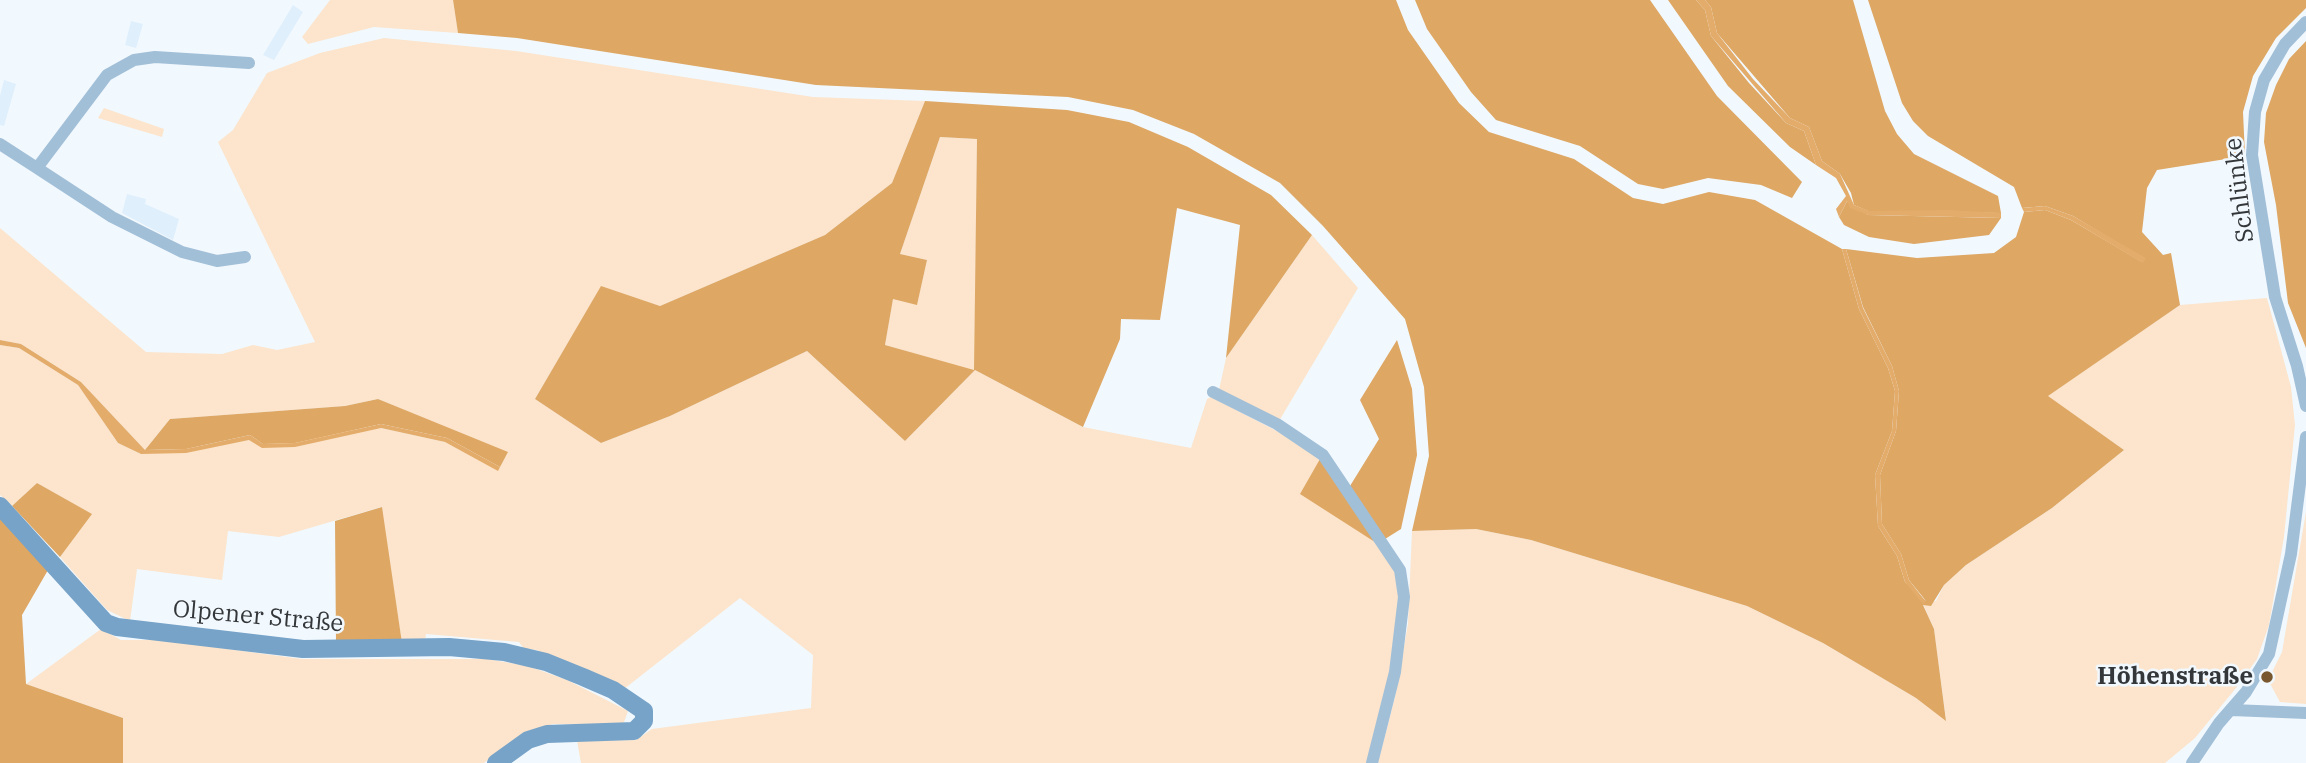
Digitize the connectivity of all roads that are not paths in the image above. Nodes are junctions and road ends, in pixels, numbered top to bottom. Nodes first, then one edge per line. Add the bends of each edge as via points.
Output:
1 (2306, 22) edge
2 (248, 63) dead end
3 (0, 144) edge
4 (37, 168) junction
5 (245, 257) dead end
6 (1213, 392) dead end
7 (2306, 406) edge
8 (2306, 437) edge
9 (0, 506) edge
10 (2232, 710) junction
11 (2306, 713) edge
12 (2189, 762) edge
13 (496, 763) edge
14 (1372, 763) edge

1 - 7 street, Schlünke via 2264,80 2255,112 2252,155 2275,297
2 - 4 street via 155,57 118,66
3 - 4 street
4 - 5 street via 111,217 181,252 217,261
6 - 14 street via 1295,434 1323,455 1400,570 1404,597 1395,672
8 - 10 street via 2276,632 2259,673
9 - 13 street, Olpener Straße via 106,622 117,627 303,649 449,647 504,652 547,662 612,690 644,711 644,721 634,731 547,734 528,740
10 - 11 street
10 - 12 street

